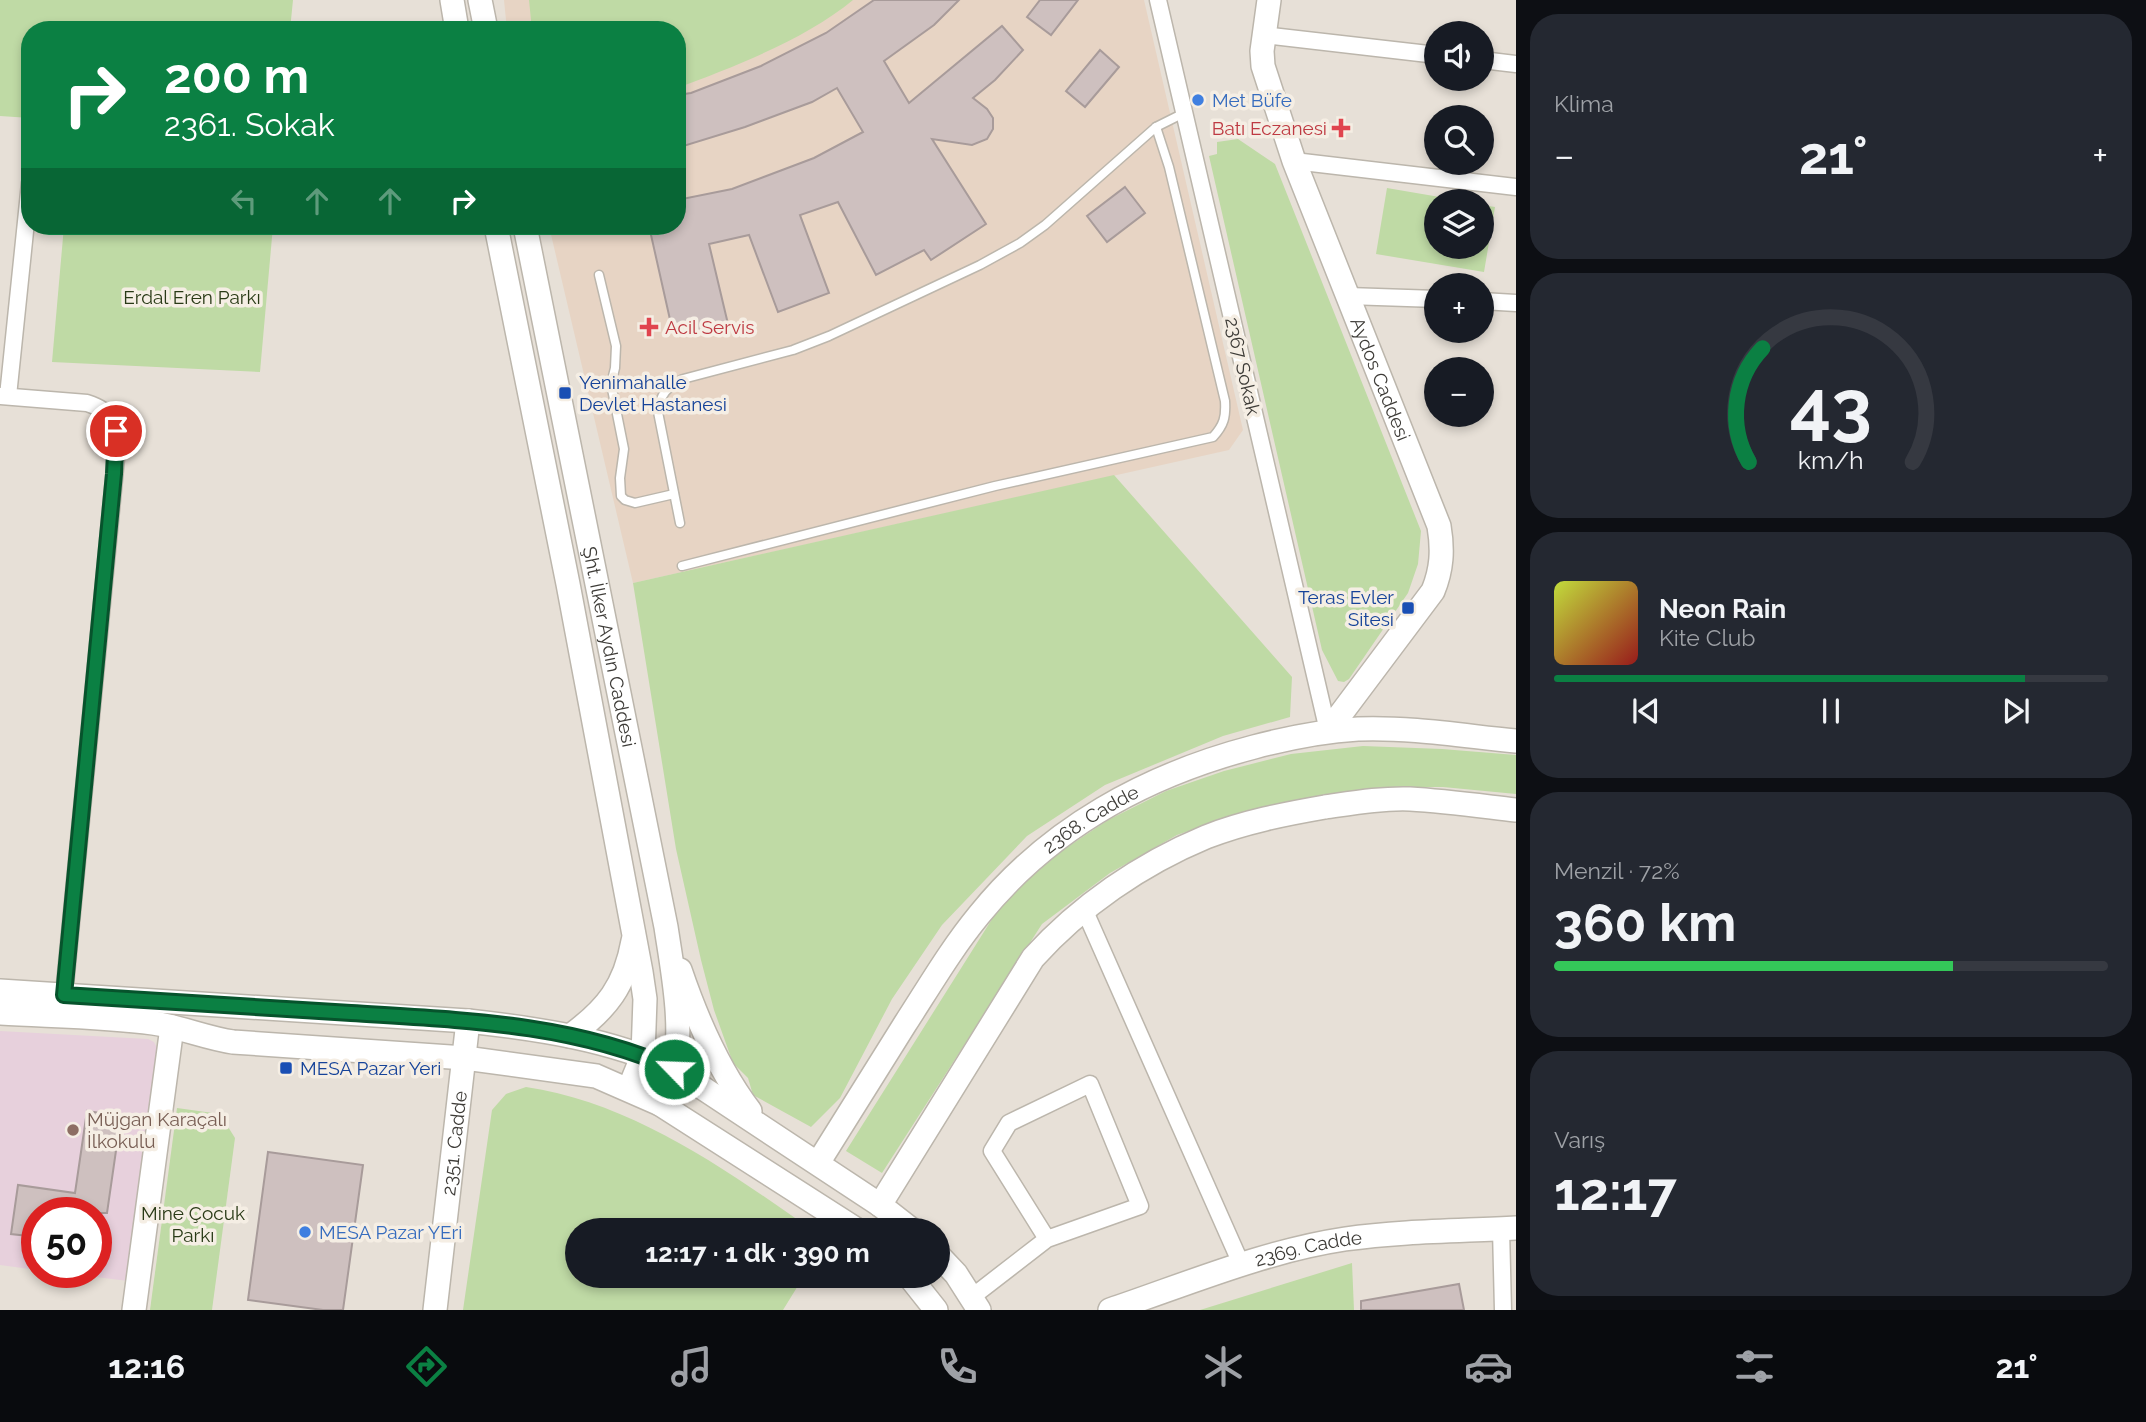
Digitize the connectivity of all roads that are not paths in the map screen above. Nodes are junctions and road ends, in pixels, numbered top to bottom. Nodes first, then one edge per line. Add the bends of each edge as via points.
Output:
1 (452, 0) edge
2 (480, 0) edge
3 (1158, 0) edge
4 (1269, 0) edge
5 (456, 21) edge
6 (484, 21) edge
7 (1264, 35) junction
8 (1424, 53) edge
9 (1494, 61) edge
10 (1516, 64) edge
11 (1184, 113) junction
12 (1157, 127) junction
13 (1294, 161) junction
14 (1516, 187) edge
15 (24, 235) edge
16 (498, 235) edge
17 (527, 235) edge
18 (599, 275) dead end
19 (539, 294) junction
20 (1348, 296) junction
21 (1424, 299) edge
22 (510, 300) junction
23 (1494, 302) edge
24 (1516, 303) edge
25 (4, 396) edge
26 (674, 494) junction
27 (680, 523) dead end
28 (682, 566) dead end
29 (1328, 731) junction
30 (1516, 741) edge
31 (1516, 810) edge
32 (1084, 909) junction
33 (666, 927) junction
34 (634, 931) junction
35 (0, 991) edge
36 (64, 995) junction
37 (0, 1013) edge
38 (468, 1021) junction
39 (172, 1027) junction
40 (570, 1035) junction
41 (643, 1055) junction
42 (465, 1058) junction
43 (674, 1069) junction
44 (629, 1089) junction
45 (660, 1104) junction
46 (760, 1125) junction
47 (818, 1163) junction
48 (880, 1205) junction
49 (838, 1218) edge
50 (897, 1218) edge
51 (1508, 1229) edge
52 (1047, 1239) junction
53 (1242, 1266) junction
54 (950, 1267) edge
55 (919, 1288) edge
56 (976, 1303) edge
57 (134, 1310) edge
58 (435, 1310) edge
59 (936, 1310) edge
60 (1110, 1310) edge
61 (1503, 1310) edge

1 - 5 main road
2 - 6 main road
3 - 11 street, 2367 Sokak
4 - 7 main road, Aydos Caddesi
7 - 8 street
7 - 13 main road, Aydos Caddesi via 1264,66
9 - 10 street
11 - 12 lane
11 - 29 street, 2367 Sokak
12 - 26 lane via 1045,225 980,265 829,336 670,386 660,399 658,412
12 - 28 lane via 1225,401 1226,417 1213,437 995,486
13 - 14 street
13 - 20 main road, Aydos Caddesi
15 - 25 street
16 - 22 main road, Şht. İlker Aydın Caddesi
17 - 19 main road, Şht. İlker Aydın Caddesi
18 - 26 lane via 616,346 611,384 624,449 621,496 635,503
19 - 22 main road
19 - 33 main road, Şht. İlker Aydın Caddesi
20 - 21 street
20 - 29 main road, Aydos Caddesi via 1439,526 1442,563 1433,591
22 - 34 main road, Şht. İlker Aydın Caddesi
23 - 24 street
25 - 36 street via 87,403 111,418 116,431
26 - 27 lane
29 - 30 main road, 2368. Cadde via 1389,729
29 - 47 main road, 2368. Cadde via 1230,753 1164,776 1120,797 1041,851 953,947
31 - 32 main road via 1409,799 1343,804 1269,818 1206,837 1175,852
32 - 48 main road via 1033,958
32 - 53 street
33 - 43 main road, Şht. İlker Aydın Caddesi via 676,1024
33 - 46 main road via 712,1050
34 - 40 main road via 630,958 612,999
34 - 41 main road, Şht. İlker Aydın Caddesi via 645,999
35 - 36 main road
36 - 38 main road
37 - 39 main road
38 - 40 main road
38 - 42 main road, 2351. Cadde
39 - 42 main road via 233,1042
39 - 57 main road
40 - 41 main road
41 - 43 main road
41 - 44 main road
42 - 44 main road via 596,1076
42 - 58 main road, 2351. Cadde
43 - 45 main road, Şht. İlker Aydın Caddesi
43 - 46 main road
44 - 45 main road
45 - 49 main road
46 - 47 main road
47 - 48 main road
48 - 50 main road
51 - 53 main road, 2369. Cadde via 1346,1239
51 - 61 street
52 - 52 street via 1140,1206 1090,1083 1009,1124 992,1151
52 - 56 street
53 - 60 main road, 2369. Cadde
54 - 56 main road
55 - 59 main road

